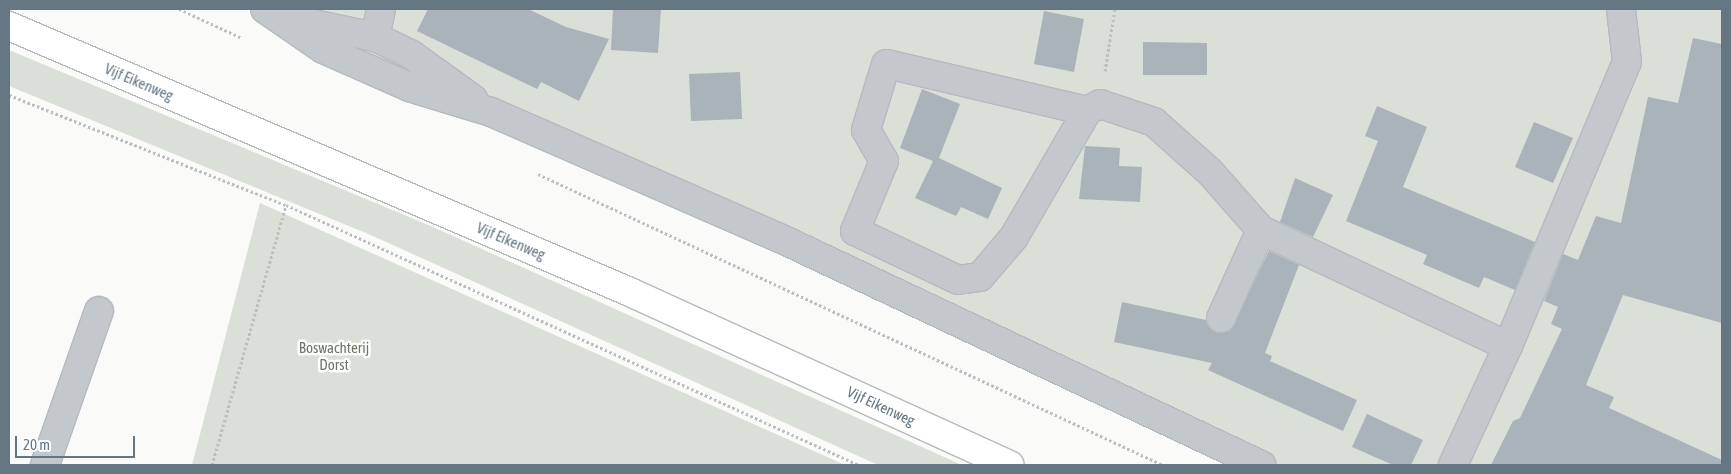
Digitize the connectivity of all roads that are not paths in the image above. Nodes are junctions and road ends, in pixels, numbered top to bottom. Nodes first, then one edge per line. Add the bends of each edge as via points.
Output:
1 (381, 9) edge
2 (1621, 9) edge
3 (270, 13) edge
4 (9, 26) edge
5 (375, 37) junction
6 (1093, 107) junction
7 (491, 112) junction
8 (1261, 230) junction
9 (99, 311) dead end
10 (1221, 318) dead end
11 (1508, 346) junction
12 (45, 465) edge
13 (1009, 465) edge
14 (1261, 465) edge
15 (1453, 465) edge

1 - 5 lane
2 - 11 lane via 1627,62
3 - 5 lane
3 - 7 lane via 323,49 401,84
4 - 13 main road, Vijf Eikenweg via 630,292
5 - 7 lane via 416,58
6 - 6 lane via 1014,237 980,277 958,280 855,230 884,161 866,130 886,64
6 - 8 lane via 1154,122 1210,172
7 - 14 lane via 782,239
8 - 10 lane
8 - 11 lane
9 - 12 lane
11 - 15 lane

